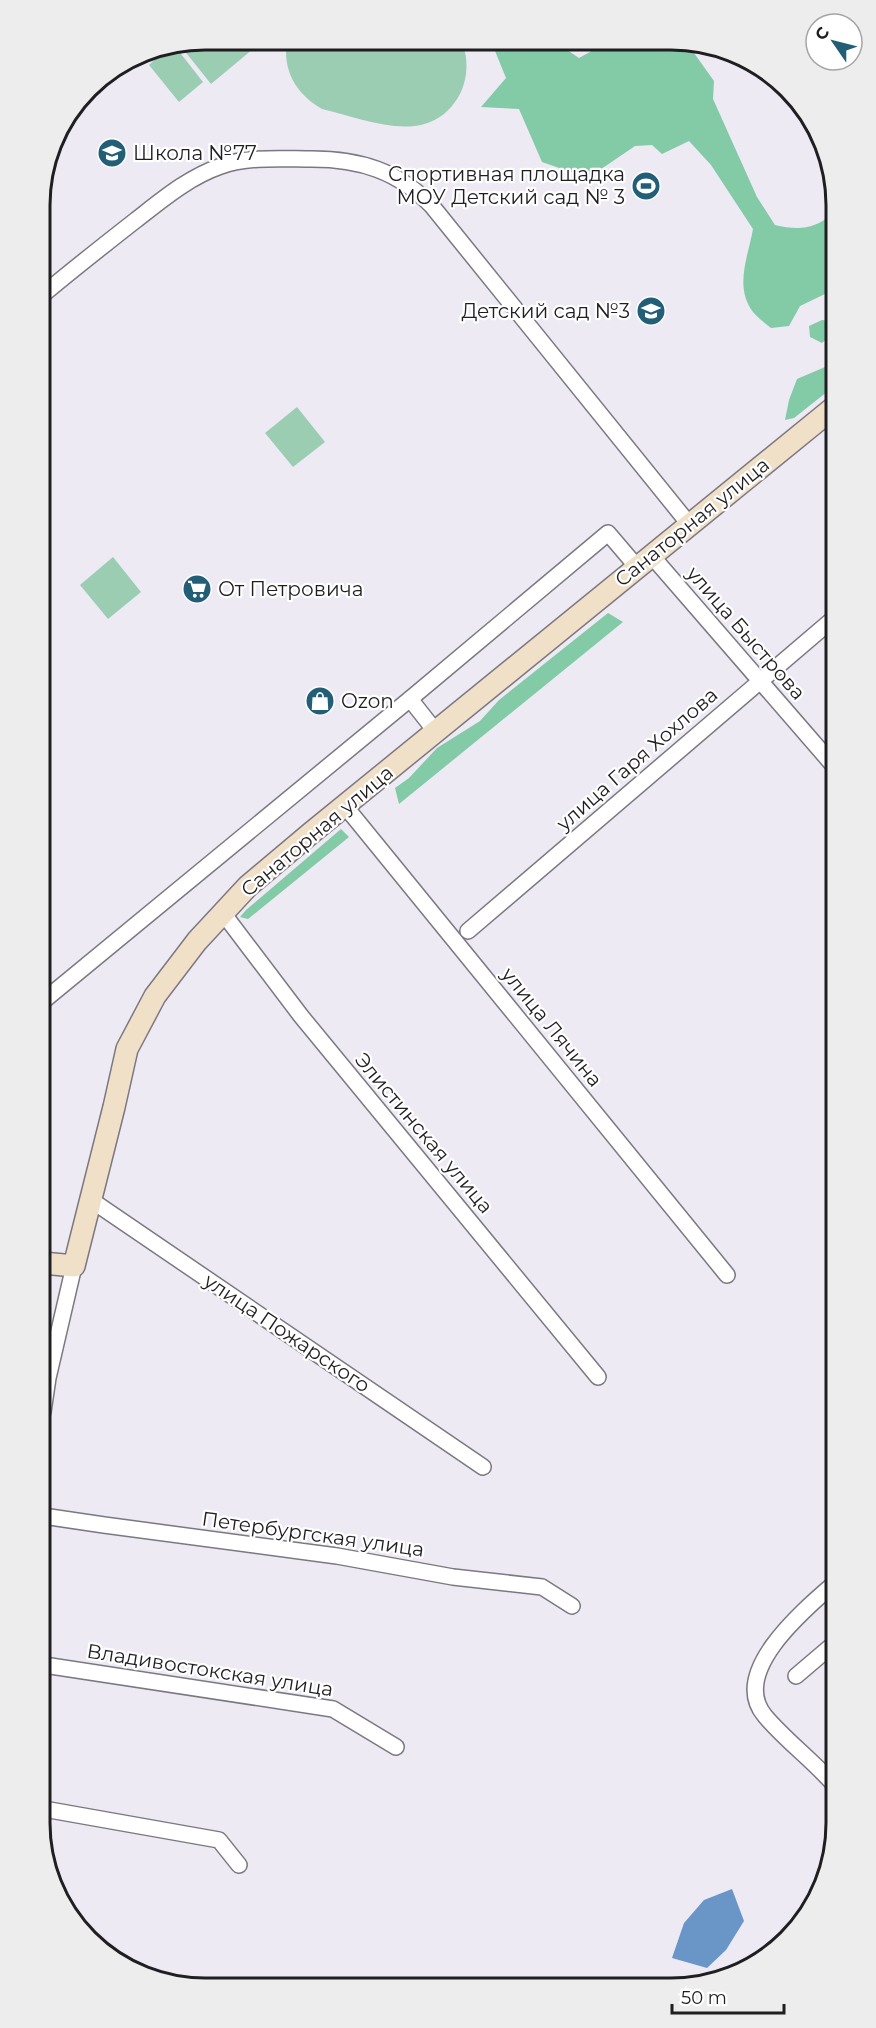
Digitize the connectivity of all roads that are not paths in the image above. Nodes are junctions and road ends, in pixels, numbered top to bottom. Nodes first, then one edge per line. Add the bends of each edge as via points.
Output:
1 (50, 289) edge
2 (826, 414) edge
3 (689, 524) junction
4 (644, 561) junction
5 (826, 625) edge
6 (760, 681) junction
7 (410, 699) junction
8 (436, 732) junction
9 (826, 757) edge
10 (345, 806) junction
11 (223, 913) junction
12 (468, 931) dead end
13 (50, 995) edge
14 (91, 1200) junction
15 (50, 1264) edge
16 (74, 1266) junction
17 (727, 1275) dead end
18 (50, 1369) edge
19 (598, 1377) dead end
20 (483, 1467) dead end
21 (50, 1517) edge
22 (826, 1591) edge
23 (572, 1606) dead end
24 (826, 1651) edge
25 (50, 1666) edge
26 (796, 1677) dead end
27 (396, 1747) dead end
28 (826, 1776) edge
29 (50, 1810) edge
30 (239, 1865) dead end

1 - 3 street via 167,196 220,166 249,161 325,159 390,173 432,206
2 - 3 street, Санаторная улица
3 - 4 street, Санаторная улица
4 - 6 street, улица Быстрова
4 - 7 street, улица Быстрова via 608,533
4 - 8 street, Санаторная улица
5 - 6 street, улица Гаря Хохлова
6 - 9 street, улица Быстрова
6 - 12 street, улица Гаря Хохлова
7 - 8 street
7 - 13 street
8 - 10 street, Санаторная улица
10 - 11 street, Санаторная улица via 248,886
10 - 17 street, улица Лячина
11 - 14 street, Санаторная улица via 155,996 127,1049
11 - 19 street, Элистинская улица via 300,1016
14 - 16 street, Санаторная улица
14 - 20 street, улица Пожарского
15 - 16 street
16 - 18 street, Санаторная улица
21 - 23 street, Петербургская улица via 542,1587
22 - 28 street via 783,1631 758,1671 754,1692 763,1714
24 - 26 street
25 - 27 street, Владивостокская улица via 333,1709
29 - 30 street via 219,1840

